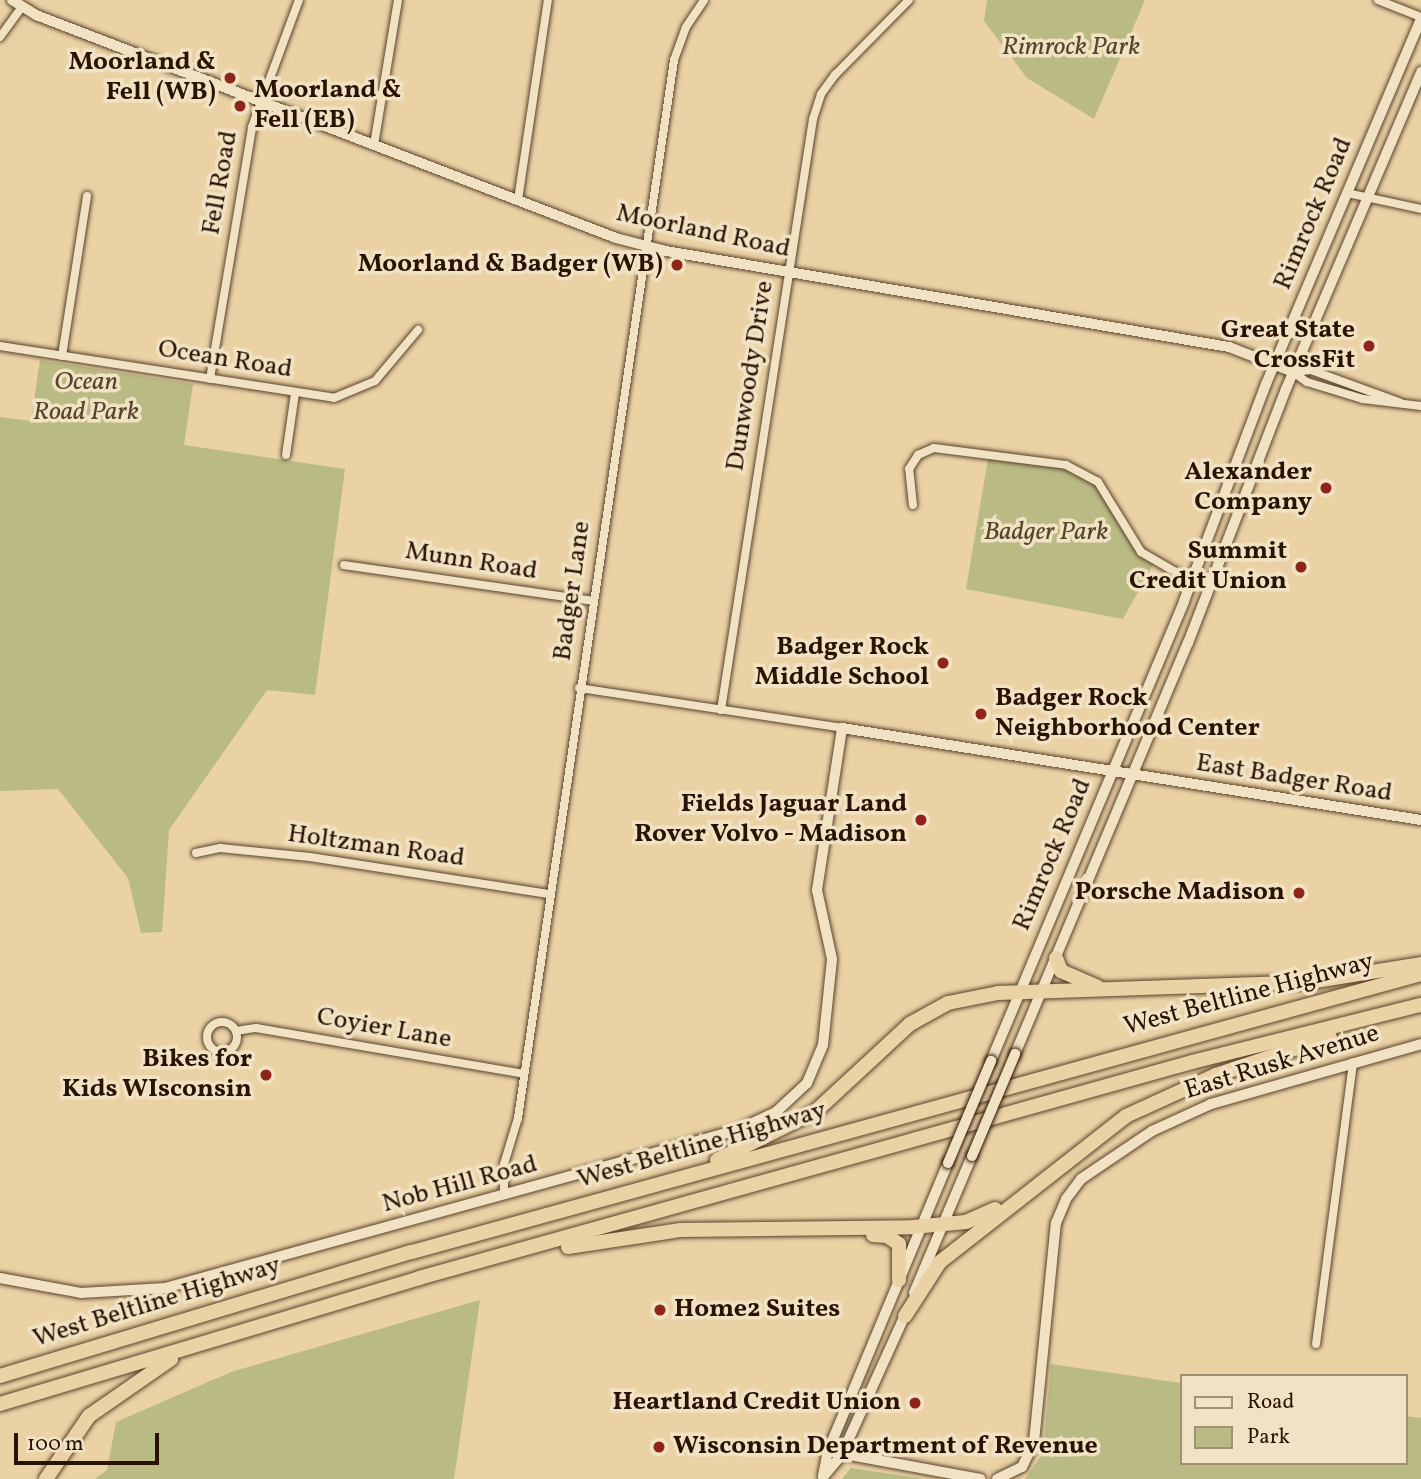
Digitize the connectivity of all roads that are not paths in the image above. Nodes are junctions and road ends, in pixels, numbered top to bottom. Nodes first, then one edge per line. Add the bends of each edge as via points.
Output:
1 (12, 0) edge
2 (299, 0) edge
3 (398, 0) edge
4 (548, 0) edge
5 (704, 0) edge
6 (909, 0) edge
7 (1378, 0) edge
8 (22, 7) junction
9 (1421, 18) edge
10 (0, 37) edge
11 (1421, 72) edge
12 (259, 101) junction
13 (374, 145) junction
14 (1347, 193) junction
15 (87, 196) dead end
16 (1366, 199) junction
17 (518, 201) junction
18 (1421, 209) edge
19 (645, 246) junction
20 (788, 271) junction
21 (418, 330) dead end
22 (0, 346) edge
23 (62, 356) junction
24 (1275, 365) junction
25 (1293, 372) junction
26 (209, 379) junction
27 (295, 393) junction
28 (1421, 406) edge
29 (286, 455) dead end
30 (913, 505) dead end
31 (344, 565) dead end
32 (1193, 577) junction
33 (1212, 582) junction
34 (593, 601) junction
35 (579, 688) junction
36 (721, 710) junction
37 (842, 729) junction
38 (1113, 772) junction
39 (1132, 775) junction
40 (1421, 820) edge
41 (196, 853) dead end
42 (550, 894) junction
43 (1056, 958) junction
44 (1421, 964) edge
45 (1421, 974) edge
46 (1112, 991) junction
47 (1018, 993) junction
48 (1041, 993) junction
49 (1421, 1006) edge
50 (236, 1031) dead end
51 (1421, 1044) edge
52 (1353, 1062) junction
53 (524, 1074) junction
54 (677, 1178) junction
55 (1027, 1191) junction
56 (504, 1195) junction
57 (943, 1224) junction
58 (921, 1227) junction
59 (823, 1229) junction
60 (454, 1270) junction
61 (0, 1278) edge
62 (899, 1280) junction
63 (905, 1316) junction
64 (1316, 1344) dead end
65 (192, 1345) junction
66 (1, 1376) edge
67 (4, 1403) edge
68 (828, 1451) junction
69 (842, 1454) junction
70 (822, 1478) edge
71 (46, 1479) edge
72 (981, 1479) edge
73 (997, 1479) edge

1 - 8 street, Moorland Road
2 - 12 street, Fell Road
3 - 13 street
4 - 17 street
5 - 19 street, Badger Lane via 686,27 674,60
6 - 20 street, Dunwoody Drive via 821,94
7 - 9 street
8 - 10 street
8 - 12 street, Moorland Road
9 - 14 main road, Rimrock Road
11 - 16 main road, Rimrock Road
12 - 13 street, Moorland Road
12 - 26 street, Fell Road
13 - 17 street, Moorland Road
14 - 16 street
14 - 24 main road, Rimrock Road
15 - 23 street
16 - 18 street
16 - 25 main road, Rimrock Road
17 - 19 street, Moorland Road
19 - 20 street, Moorland Road
19 - 34 street, Badger Lane
20 - 24 street, Moorland Road via 1222,346
20 - 36 street, Dunwoody Drive
21 - 27 street, Ocean Road via 383,373 357,391 334,398
22 - 23 street, Ocean Road
23 - 26 street, Ocean Road
24 - 25 street, Moorland Road
24 - 32 main road, Rimrock Road
25 - 28 street via 1307,382 1363,399
25 - 33 main road, Rimrock Road
26 - 27 street, Ocean Road
27 - 29 street
30 - 32 street via 909,469 918,455 934,448 1066,465 1098,482 1141,552 1154,563
31 - 34 street, Munn Road
32 - 33 street
32 - 38 main road, Rimrock Road
33 - 39 main road, Rimrock Road
34 - 35 street, Badger Lane
35 - 36 street, East Badger Road
35 - 42 street, Badger Lane
36 - 37 street, East Badger Road
37 - 38 street, East Badger Road
37 - 56 street, Nob Hill Road via 817,890 832,959 832,989 823,1045 807,1083 782,1108 748,1126
38 - 39 street, East Badger Road
38 - 47 main road, Rimrock Road
39 - 40 street, East Badger Road
39 - 43 main road, Rimrock Road
41 - 42 street, Holtzman Road via 220,848 270,853
42 - 53 street, Badger Lane
43 - 46 highway via 1060,971 1073,979
43 - 48 main road, Rimrock Road
44 - 46 highway via 1309,982
45 - 54 highway, West Beltline Highway
46 - 48 highway
47 - 48 highway
47 - 54 highway via 962,1000 927,1013 816,1111
47 - 58 main road, Rimrock Road, bridge
48 - 57 main road, Rimrock Road, bridge
49 - 55 highway via 1172,1092 1114,1124
49 - 60 highway, West Beltline Highway via 1192,1062
50 - 53 street, Coyier Lane via 256,1028
51 - 52 street, East Rusk Avenue
52 - 64 street
52 - 73 street, East Rusk Avenue via 1194,1111 1126,1148 1074,1187 1061,1208 1053,1240 1034,1442 1022,1467
53 - 56 street, Badger Lane via 504,1164
54 - 66 highway, West Beltline Highway via 305,1283
55 - 57 highway via 984,1216
55 - 63 highway via 940,1262
56 - 61 street, Nob Hill Road via 165,1289 81,1293
57 - 58 highway
57 - 63 main road, Rimrock Road
58 - 59 highway
58 - 62 main road, Rimrock Road
59 - 60 highway via 681,1230 618,1237
59 - 62 highway via 894,1240 901,1253
60 - 65 highway, West Beltline Highway
62 - 68 main road, Rimrock Road
63 - 69 main road, Rimrock Road
65 - 67 highway, West Beltline Highway
65 - 71 highway via 119,1391 89,1416
68 - 69 street
68 - 70 main road, Rimrock Road
69 - 70 main road, Rimrock Road
69 - 72 street

